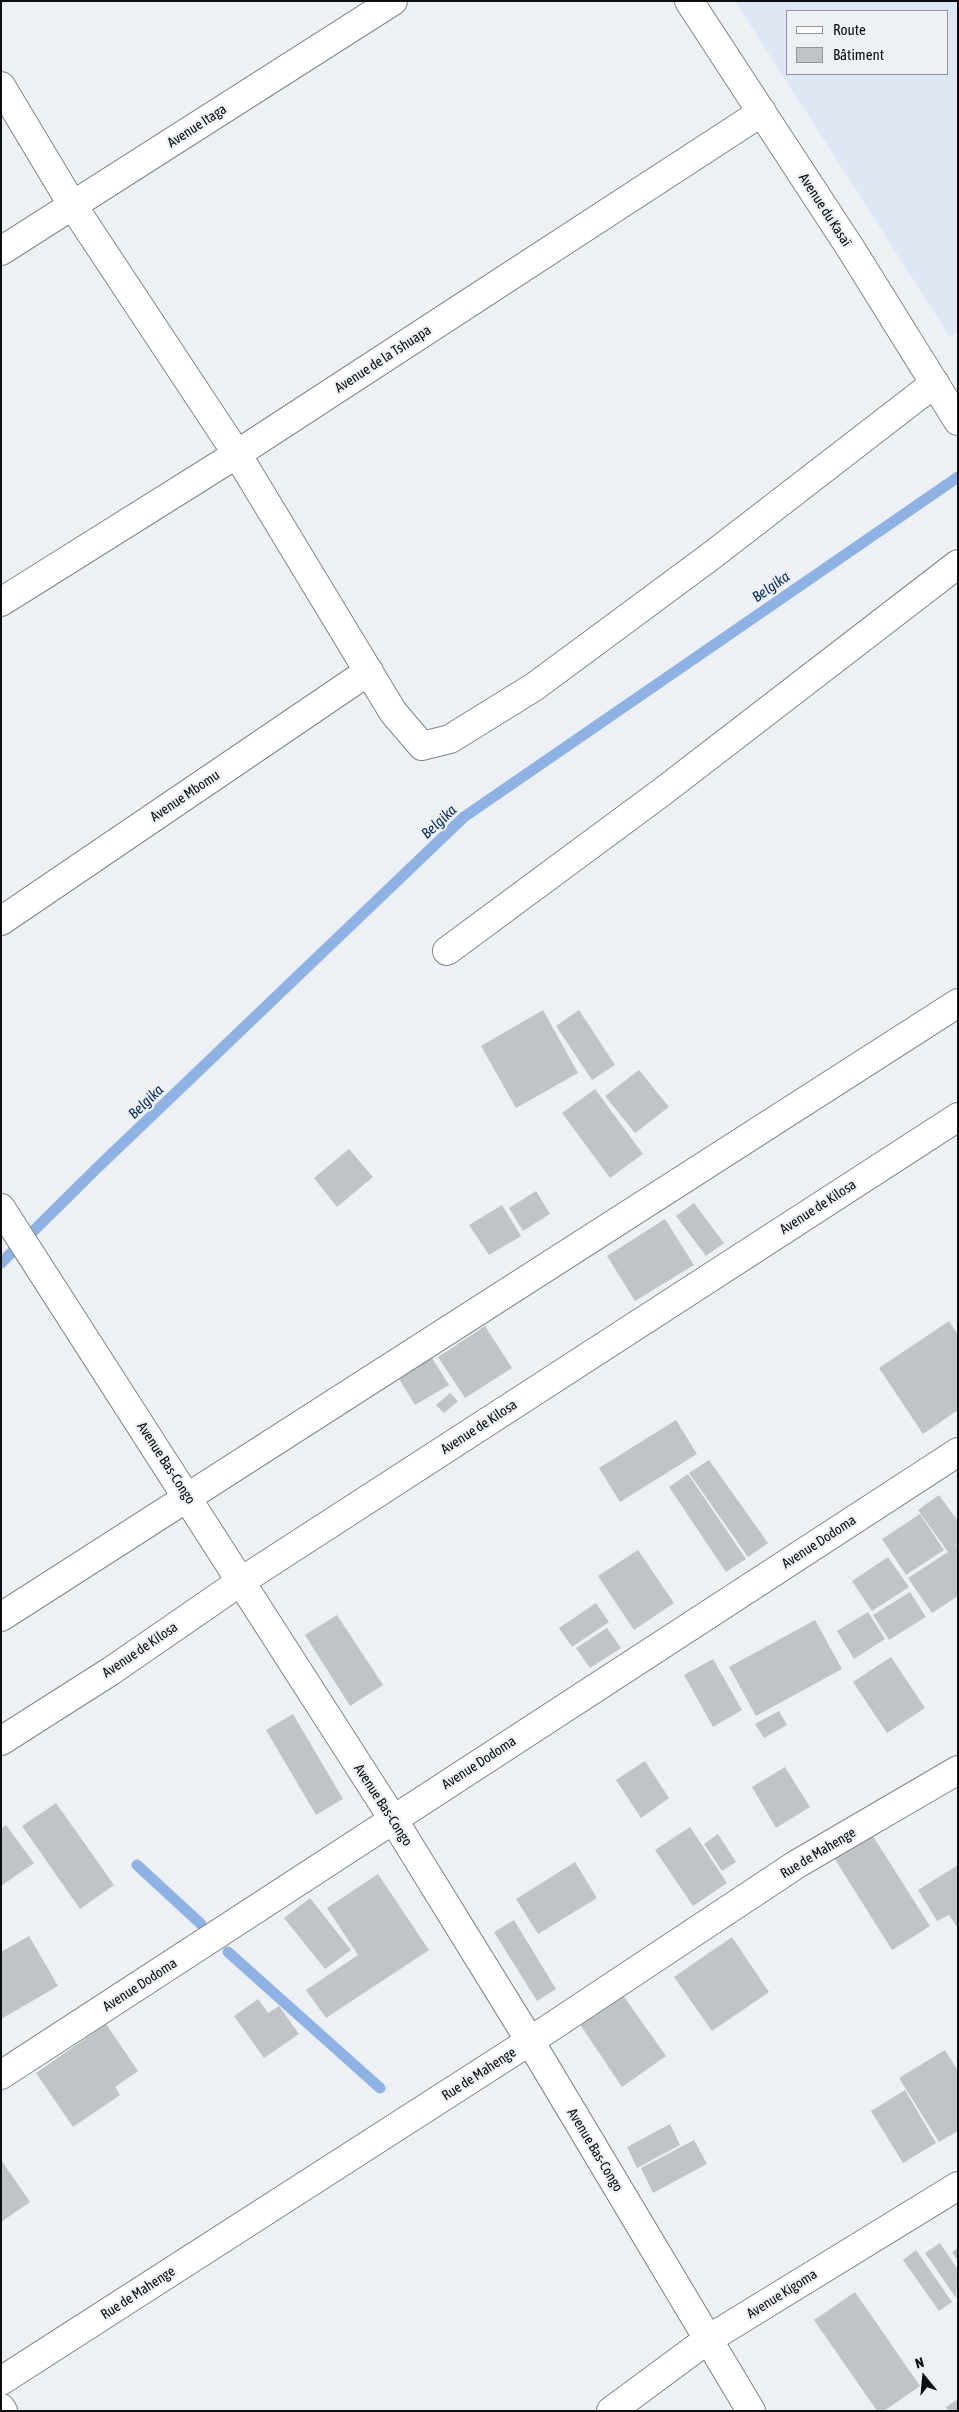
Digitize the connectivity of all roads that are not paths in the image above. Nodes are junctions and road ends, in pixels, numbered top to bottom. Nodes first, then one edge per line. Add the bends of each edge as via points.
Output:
1 (393, 1) edge
2 (689, 1) edge
3 (1, 86) edge
4 (762, 112) junction
5 (73, 206) junction
6 (1, 251) edge
7 (935, 383) junction
8 (954, 415) edge
9 (237, 454) junction
10 (958, 564) edge
11 (1, 602) edge
12 (368, 671) junction
13 (1, 922) edge
14 (447, 951) dead end
15 (958, 1002) edge
16 (958, 1117) edge
17 (1, 1208) edge
18 (958, 1452) edge
19 (189, 1498) junction
20 (240, 1582) junction
21 (1, 1617) edge
22 (1, 1741) edge
23 (958, 1770) edge
24 (393, 1819) junction
25 (530, 2041) junction
26 (1, 2076) edge
27 (958, 2186) edge
28 (708, 2340) junction
29 (1, 2381) edge
30 (611, 2411) edge
31 (751, 2411) edge

1 - 5 street, Avenue Itaga
2 - 4 street, Avenue du Kasaï
3 - 5 street
4 - 7 street, Avenue du Kasaï
4 - 9 street, Avenue de la Tshuapa
5 - 6 street, Avenue Itaga
5 - 9 street
7 - 8 street, Avenue du Kasaï
7 - 12 street via 711,556 534,687 450,739 422,746 393,712
9 - 11 street, Avenue de la Tshuapa
9 - 12 street
10 - 14 street via 662,792
12 - 13 street, Avenue Mbomu
15 - 19 street
16 - 20 street, Avenue de Kilosa
17 - 19 street, Avenue Bas-Congo
18 - 24 street, Avenue Dodoma
19 - 20 street, Avenue Bas-Congo
19 - 21 street
20 - 22 street, Avenue de Kilosa via 111,1671
20 - 24 street, Avenue Bas-Congo
23 - 25 street, Rue de Mahenge via 797,1864
24 - 25 street, Avenue Bas-Congo
24 - 26 street, Avenue Dodoma
25 - 28 street, Avenue Bas-Congo
25 - 29 street, Rue de Mahenge
27 - 28 street, Avenue Kigoma
28 - 30 street, Avenue Kigoma
28 - 31 street, Avenue Bas-Congo

